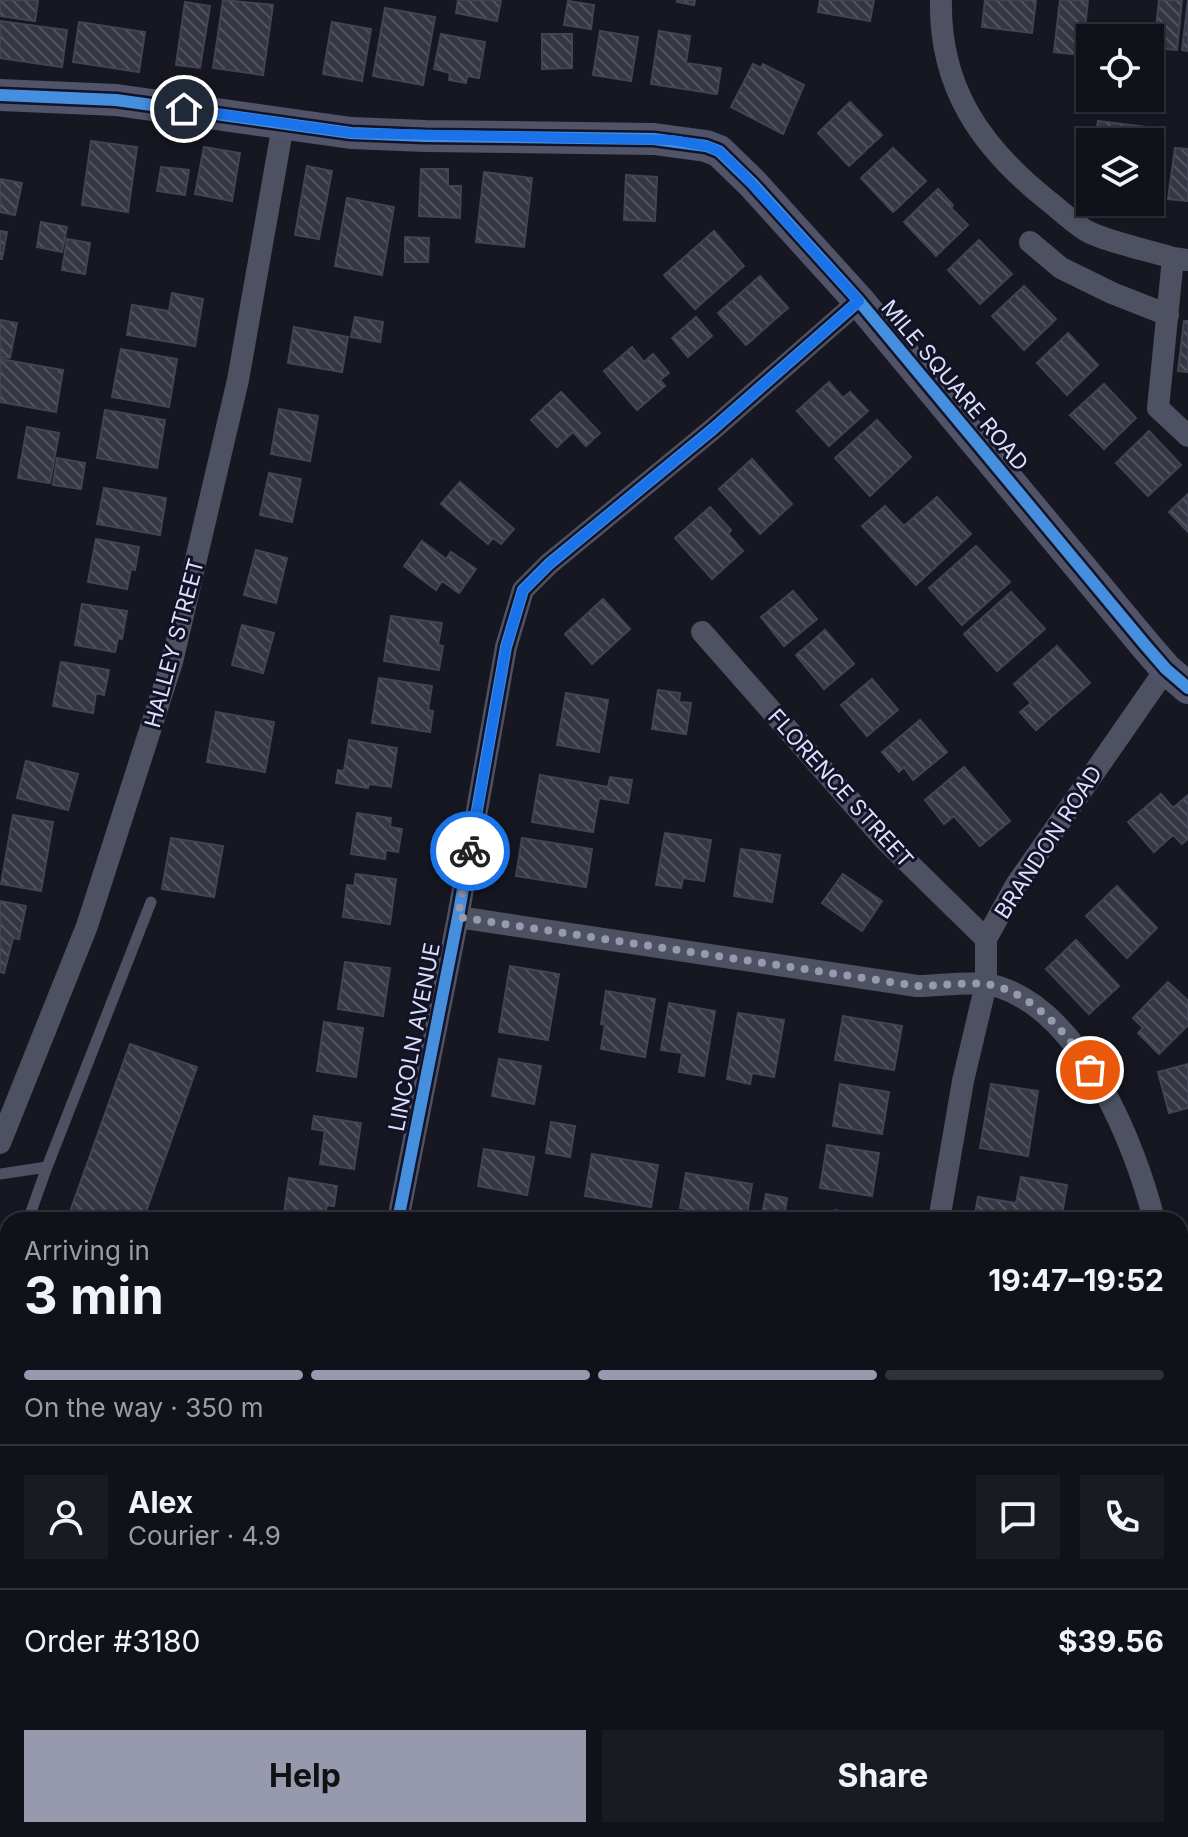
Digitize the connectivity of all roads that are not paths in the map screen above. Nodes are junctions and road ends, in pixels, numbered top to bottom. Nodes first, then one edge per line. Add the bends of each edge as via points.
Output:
1 (941, 0) edge
2 (0, 95) edge
3 (283, 125) junction
4 (1030, 242) dead end
5 (1181, 259) edge
6 (859, 301) junction
7 (1168, 315) junction
8 (1188, 436) edge
9 (702, 632) dead end
10 (1177, 679) edge
11 (151, 902) dead end
12 (458, 917) junction
13 (986, 939) junction
14 (986, 984) junction
15 (0, 1143) edge
16 (47, 1167) junction
17 (0, 1174) edge
18 (31, 1212) edge
19 (406, 1212) edge
20 (940, 1212) edge
21 (1152, 1212) edge

1 - 5 street via 943,45 965,110 986,143 1087,231
2 - 3 street, MILE SQUARE ROAD via 116,100
3 - 6 street, MILE SQUARE ROAD via 351,133 654,139 706,146 740,171
3 - 15 street, HALLEY STREET via 238,380 172,662 87,926
4 - 7 street via 1061,268
5 - 7 street
6 - 10 street, MILE SQUARE ROAD
6 - 12 street, LINCOLN AVENUE via 523,590 506,647
7 - 8 street via 1158,408
9 - 13 street, FLORENCE STREET via 885,840
10 - 13 street, BRANDON ROAD via 1016,885
11 - 16 lane
12 - 14 street via 917,986
12 - 19 street, LINCOLN AVENUE
13 - 14 street, BRANDON ROAD
14 - 20 street, BRANDON ROAD
14 - 21 street via 1003,988 1044,1013 1078,1048 1127,1133
16 - 17 lane
16 - 18 lane

